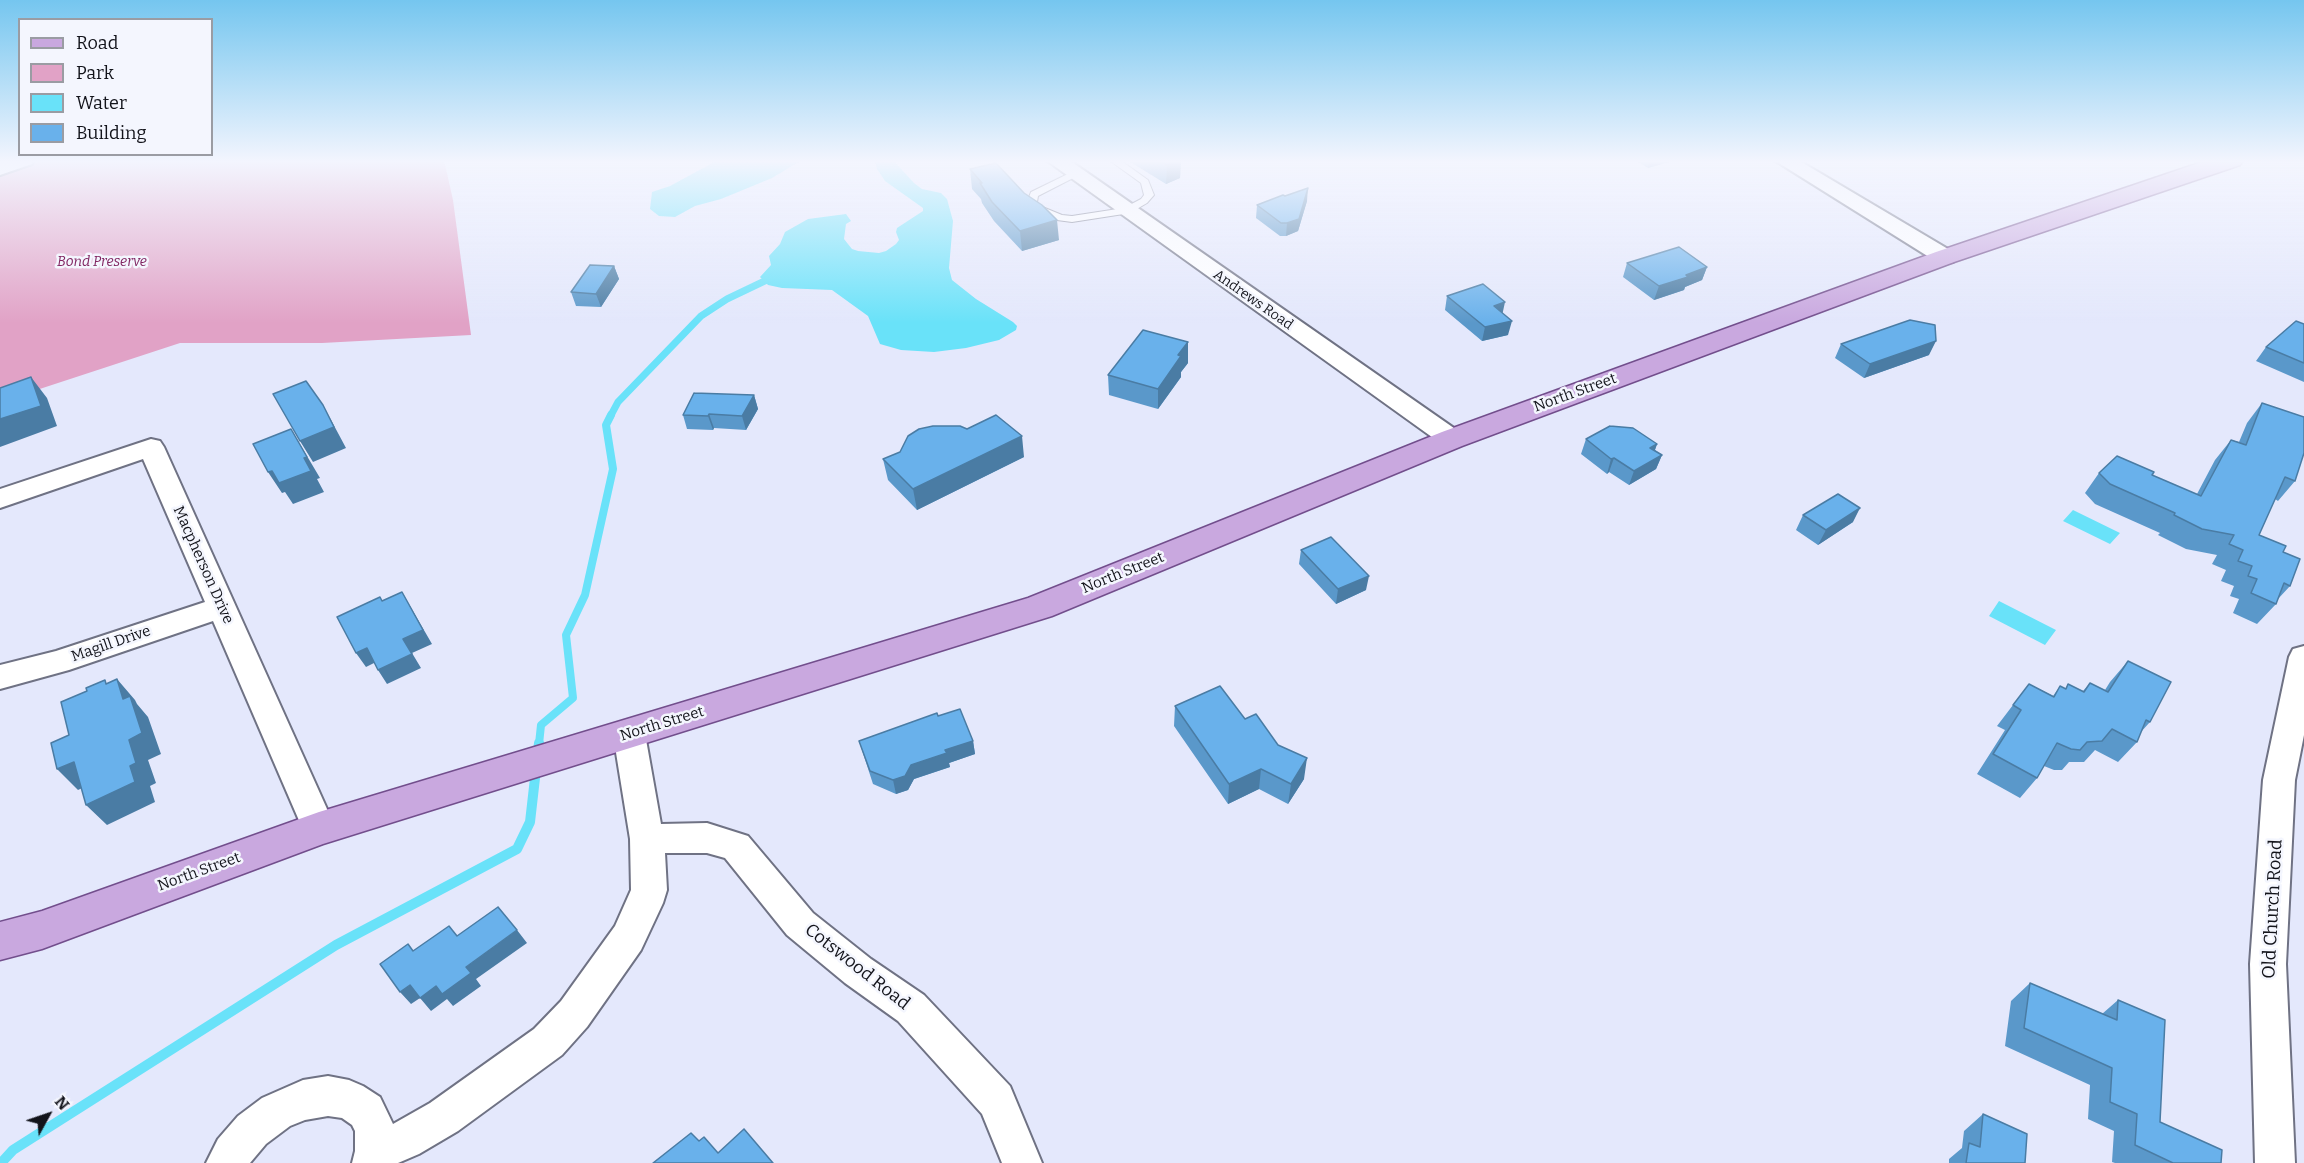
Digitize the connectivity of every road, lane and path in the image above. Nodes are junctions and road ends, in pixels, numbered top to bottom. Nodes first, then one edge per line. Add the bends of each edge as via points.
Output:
1 (1051, 214) edge
2 (1105, 214) edge
3 (1133, 214) edge
4 (1874, 214) edge
5 (2071, 214) edge
6 (1945, 257) junction
7 (1452, 439) junction
8 (0, 499) edge
9 (221, 607) junction
10 (2304, 657) edge
11 (0, 677) edge
12 (629, 734) junction
13 (319, 829) junction
14 (647, 839) junction
15 (0, 941) edge
16 (373, 1157) edge
17 (226, 1163) edge
18 (1022, 1163) edge
19 (2275, 1163) edge

1 - 2 lane via 1072,219
3 - 7 street, Andrews Road
4 - 6 street
5 - 6 main road, North Street
6 - 7 main road, North Street
7 - 12 main road, North Street via 1040,607
8 - 9 street, Macpherson Drive via 151,447
9 - 11 street, Magill Drive via 58,662
9 - 13 street, Macpherson Drive
10 - 19 street, Old Church Road via 2279,780 2269,952
12 - 13 main road, North Street
12 - 14 street
13 - 15 main road, North Street via 42,930
14 - 16 street via 649,890 645,903 628,938 574,1014 548,1042 502,1077 444,1117
14 - 18 street, Cotswood Road via 707,838 736,846 800,924 911,1008 965,1065 996,1100
16 - 17 street via 375,1128 366,1111 349,1100 328,1096 303,1100 276,1112 252,1130

